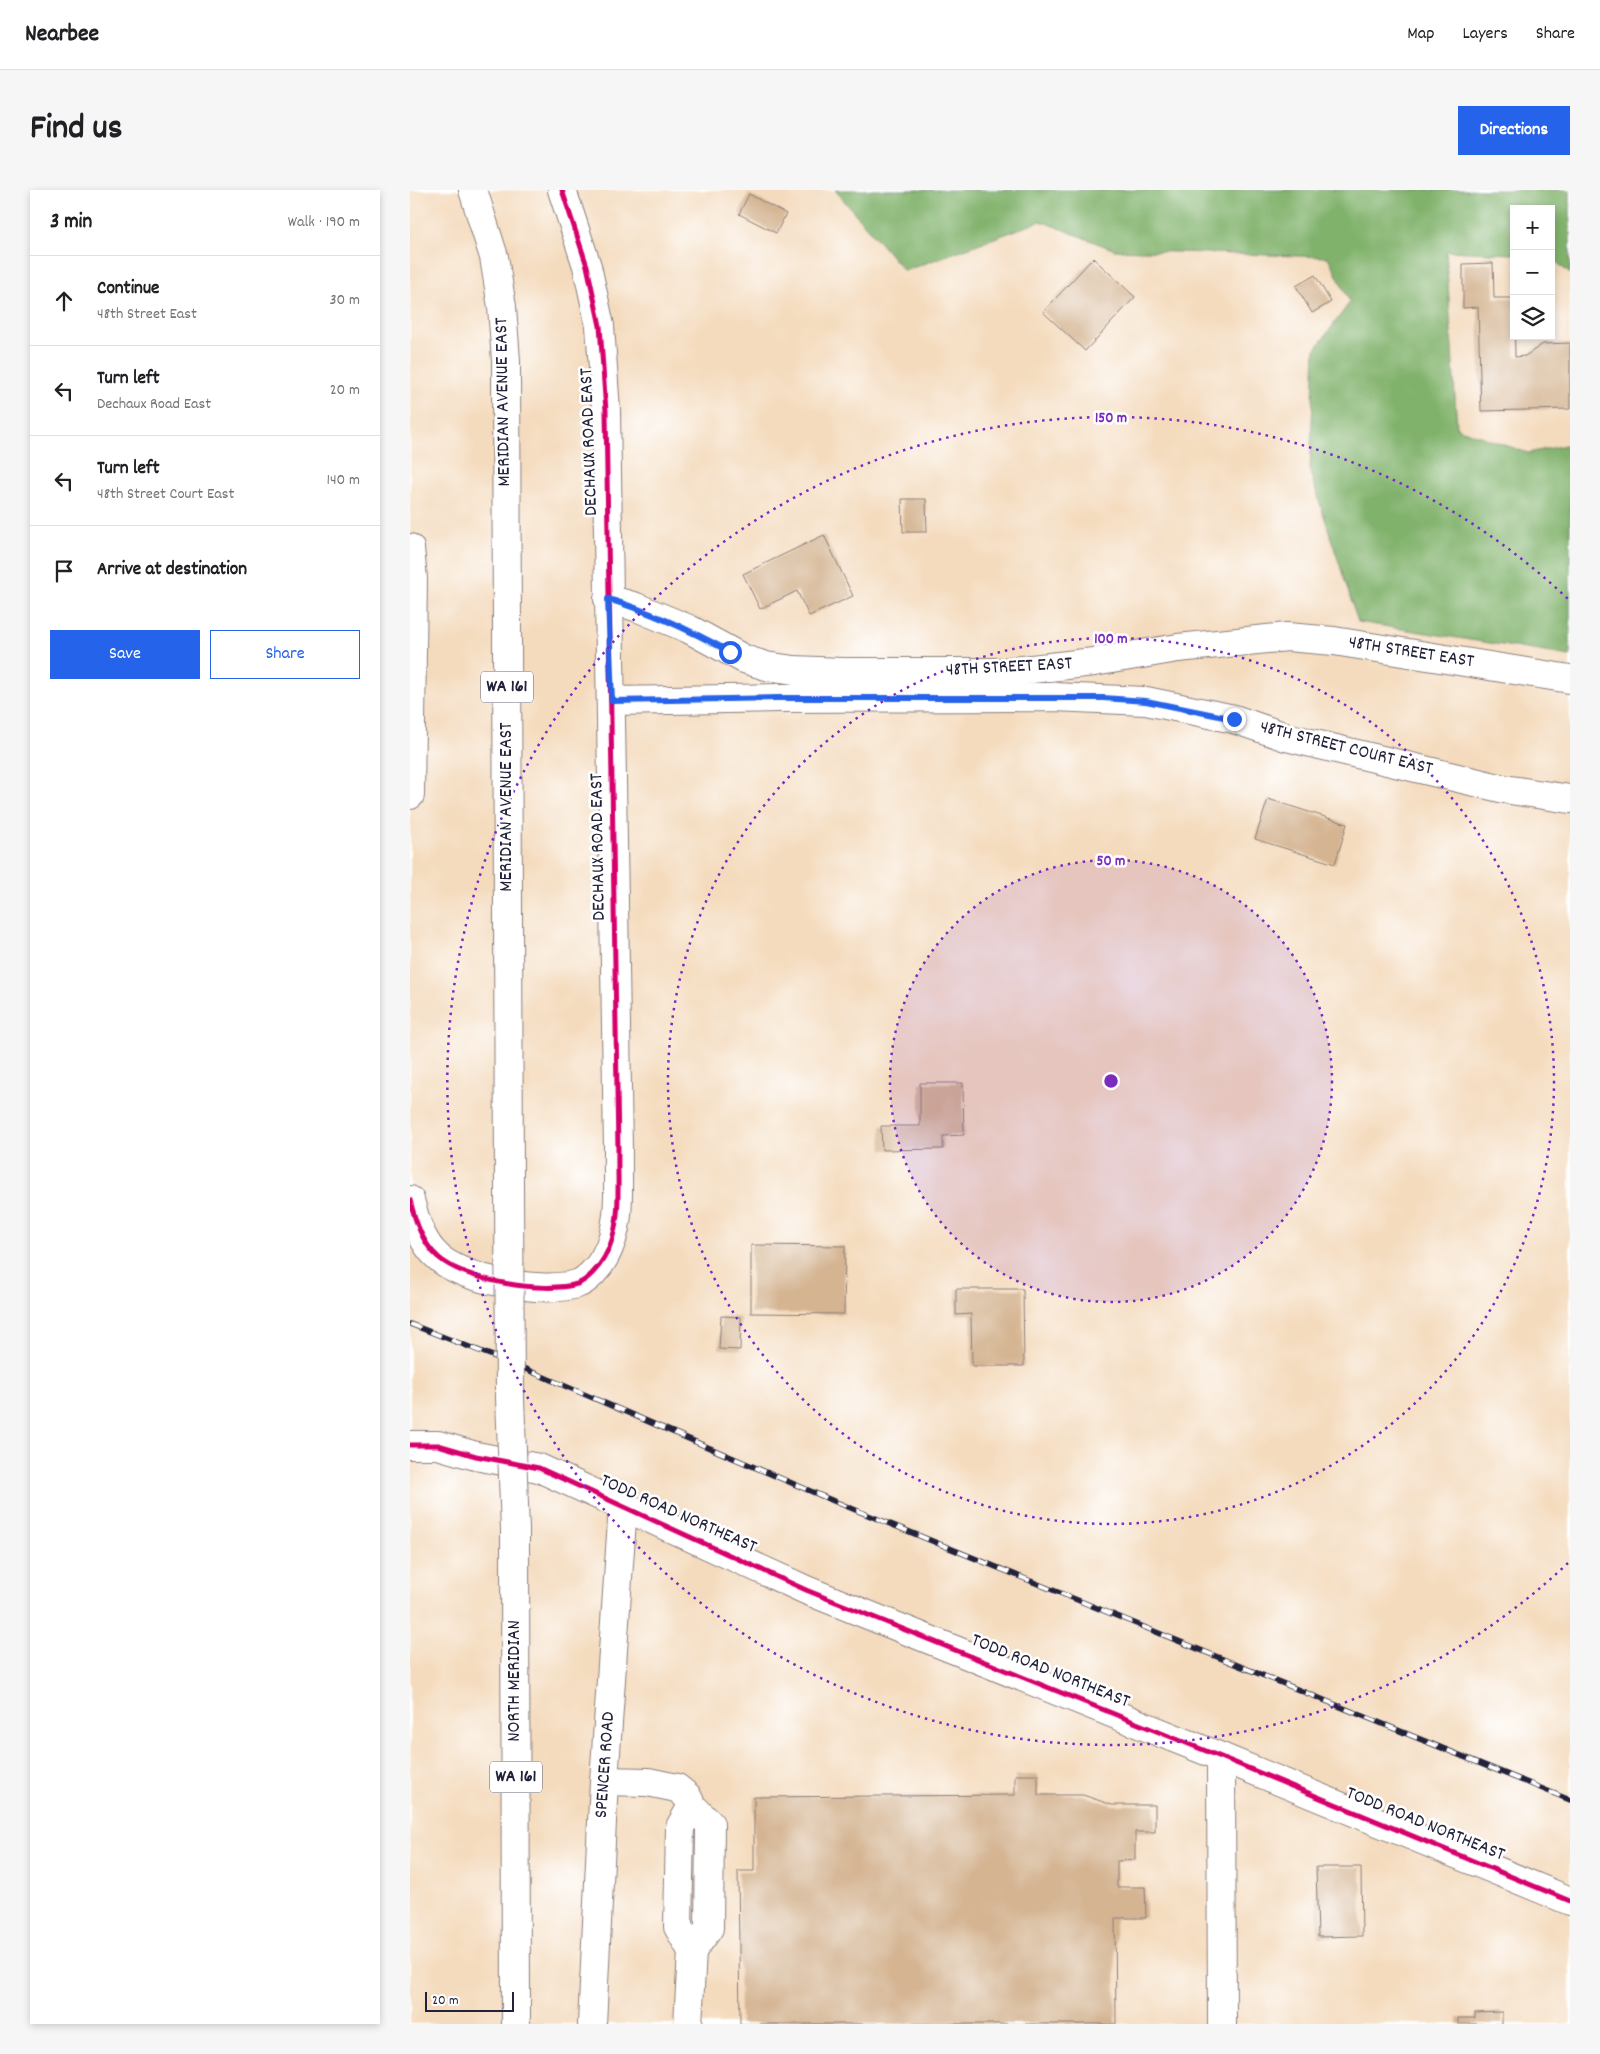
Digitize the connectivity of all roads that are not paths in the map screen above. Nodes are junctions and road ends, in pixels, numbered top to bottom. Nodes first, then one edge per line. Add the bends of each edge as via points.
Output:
1 (473, 190) edge
2 (562, 190) edge
3 (410, 548) edge
4 (608, 599) junction
5 (1570, 679) edge
6 (612, 701) junction
7 (410, 795) edge
8 (1570, 800) edge
9 (410, 1200) edge
10 (510, 1398) joint
11 (410, 1445) edge
12 (623, 1506) junction
13 (1222, 1757) junction
14 (604, 1781) junction
15 (1570, 1901) edge
16 (516, 2024) edge
17 (592, 2024) edge
18 (688, 2024) edge
19 (1222, 2024) edge

1 - 10 street, MERIDIAN AVENUE EAST / WA 161, bridge via 494,258 506,361
2 - 4 street, DECHAUX ROAD EAST via 587,266 600,326 606,411
3 - 7 street via 413,579
4 - 5 street, 48TH STREET EAST via 689,629 744,659 794,670 1012,671 1287,637 1334,640
4 - 6 street, DECHAUX ROAD EAST
6 - 8 street, 48TH STREET COURT EAST via 1053,697 1146,701 1234,719 1286,736 1504,789
6 - 9 street, DECHAUX ROAD EAST via 618,1150 616,1226 612,1243 603,1260 579,1284 556,1288 476,1278 438,1257 415,1221
10 - 16 street, NORTH MERIDIAN / WA 161, bridge via 515,1530
11 - 12 street, TODD ROAD NORTHEAST via 438,1445 540,1468
12 - 13 street, TODD ROAD NORTHEAST via 815,1594
12 - 14 street, SPENCER ROAD
13 - 15 street, TODD ROAD NORTHEAST
13 - 19 street
14 - 17 street, SPENCER ROAD
14 - 18 street via 666,1784 687,1796 692,1806 680,1827 678,1927 692,1951

